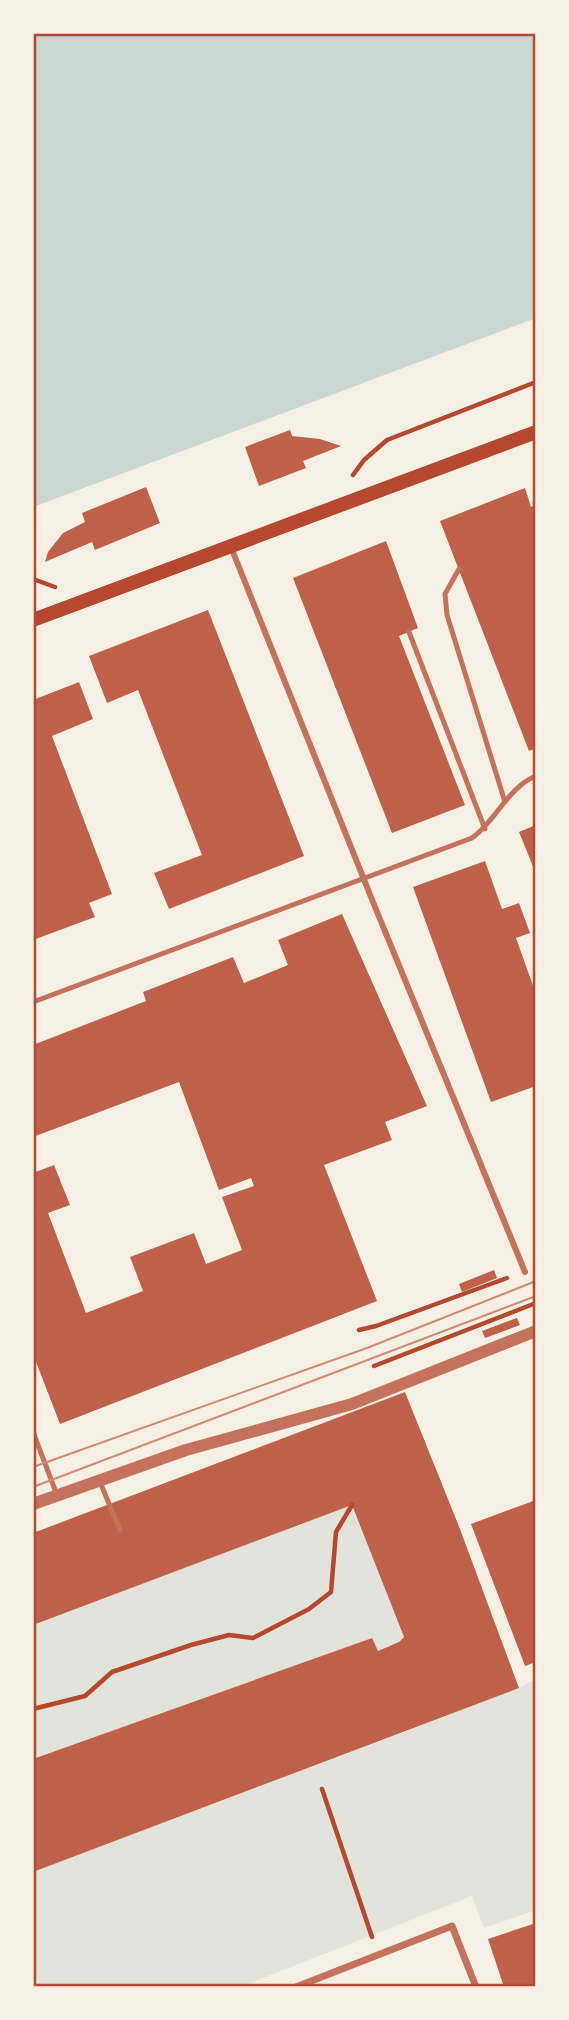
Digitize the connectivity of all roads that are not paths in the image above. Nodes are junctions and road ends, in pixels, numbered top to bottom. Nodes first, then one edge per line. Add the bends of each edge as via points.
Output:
1 (536, 432) edge
2 (231, 546) junction
3 (459, 569) dead end
4 (33, 621) edge
5 (409, 632) dead end
6 (536, 776) edge
7 (505, 802) junction
8 (485, 829) junction
9 (364, 880) junction
10 (33, 1002) edge
11 (525, 1272) road end
12 (536, 1331) edge
13 (33, 1433) edge
14 (100, 1481) junction
15 (57, 1495) junction
16 (33, 1504) edge
17 (120, 1531) dead end
18 (296, 1987) edge
19 (476, 1987) edge

1 - 2 main road
2 - 4 main road
2 - 9 street
3 - 7 lane via 445,594 447,615
5 - 8 lane
6 - 7 lane
7 - 8 lane
8 - 9 lane
9 - 10 lane
9 - 11 street
12 - 14 street via 335,1414 186,1450
13 - 15 lane
14 - 15 street
14 - 17 lane
15 - 16 street
18 - 19 street via 452,1926

